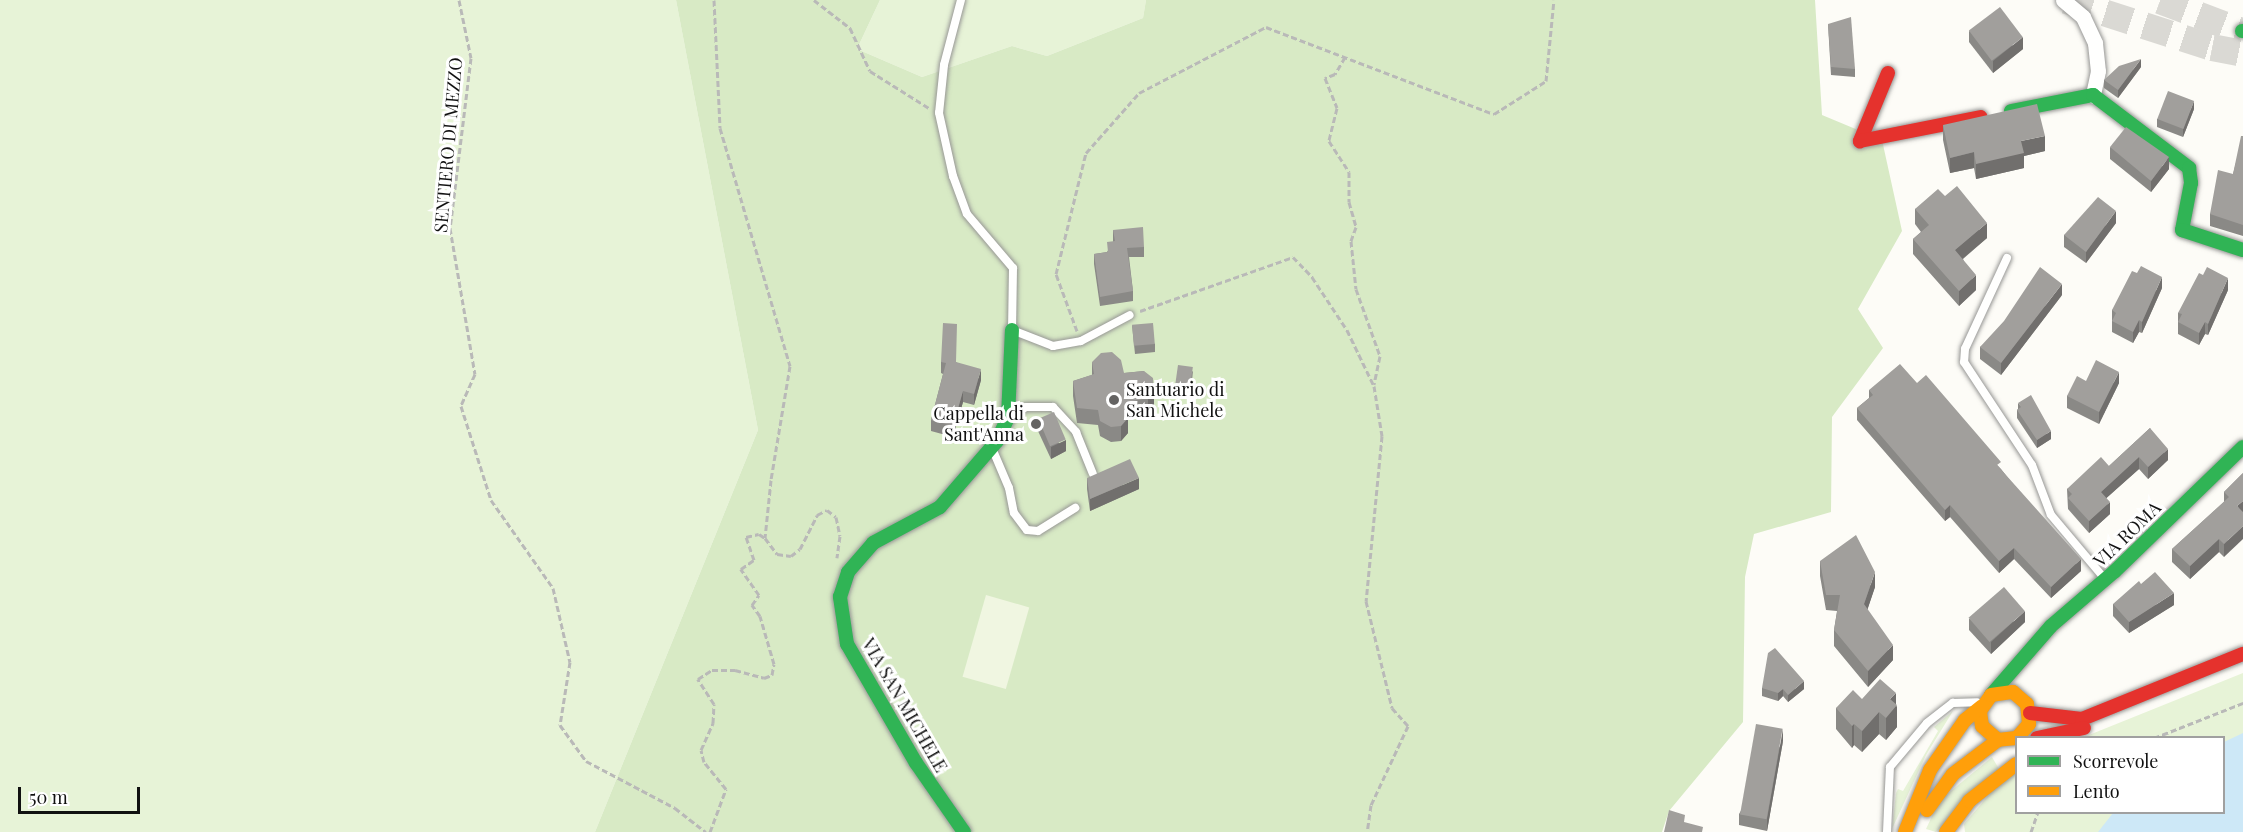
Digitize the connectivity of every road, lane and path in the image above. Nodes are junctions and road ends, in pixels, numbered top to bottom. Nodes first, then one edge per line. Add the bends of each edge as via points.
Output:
1 (459, 0) edge
2 (714, 0) edge
3 (814, 0) edge
4 (961, 0) edge
5 (1554, 0) edge
6 (2063, 0) edge
7 (1345, 57) junction
8 (1888, 73) dead end
9 (2093, 95) junction
10 (939, 113) junction
11 (2243, 250) edge
12 (2007, 258) dead end
13 (1130, 315) joint
14 (1012, 330) junction
15 (1081, 341) junction
16 (1374, 386) junction
17 (1008, 417) junction
18 (992, 447) junction
19 (2243, 447) edge
20 (1093, 474) edge
21 (1075, 508) dead end
22 (765, 538) junction
23 (848, 572) junction
24 (2106, 579) junction
25 (2034, 644) junction
26 (2243, 654) edge
27 (2233, 675) dead end
28 (1986, 701) junction
29 (2243, 703) edge
30 (2027, 706) junction
31 (2077, 730) junction
32 (2019, 736) edge
33 (2047, 736) edge
34 (2066, 736) edge
35 (2159, 736) edge
36 (2015, 739) edge
37 (1998, 740) junction
38 (2015, 765) edge
39 (2038, 814) edge
40 (708, 832) edge
41 (963, 832) edge
42 (1367, 832) edge
43 (1887, 832) edge
44 (1905, 832) edge
45 (1918, 832) edge
46 (1946, 832) edge
47 (2031, 832) edge

1 - 40 path, SENTIERO DI MEZZO via 471,58 450,228 476,374 461,406 491,500 553,588 570,662 560,725 586,761 675,808
2 - 22 path via 720,128 790,366
3 - 10 path via 850,28 870,71 902,95
4 - 10 lane, VIA SAN MICHELE via 944,65
5 - 7 path via 1546,81 1494,114
6 - 9 street via 2083,17 2095,43 2098,72
7 - 15 path via 1266,27 1139,93 1086,153 1056,274
7 - 16 path via 1335,74 1325,78 1337,108 1329,141 1349,171 1349,202 1356,227 1350,241 1356,289 1380,356
8 - 9 main road via 1860,141
9 - 11 main road via 2189,168 2191,183 2182,230
10 - 14 lane, VIA SAN MICHELE via 953,176 967,214 1013,268
12 - 24 lane via 1965,349 1964,362 2032,465 2050,515
13 - 15 lane
13 - 16 path via 1293,257 1347,330
14 - 15 lane via 1053,346
14 - 17 main road, VIA SAN MICHELE
16 - 42 path via 1382,436 1366,601 1392,708 1408,726 1371,805
17 - 18 main road, VIA SAN MICHELE
17 - 20 lane via 1026,407 1053,407 1076,432
18 - 21 lane via 1020,525 1038,531
18 - 23 main road, VIA SAN MICHELE via 940,507 873,543
19 - 24 main road, VIA ROMA
22 - 23 path via 777,554 791,556 800,549 817,515 827,510 836,517 838,526 838,566
22 - 40 path via 752,533 746,537 754,560 741,569 759,595 752,604 760,616 774,664 772,675 764,678 735,670 712,670 698,679 714,704 713,723 701,750 704,762 726,789
23 - 41 main road, VIA SAN MICHELE via 840,597 847,644 916,764
24 - 25 main road, VIA ROMA
25 - 28 main road, VIA ROMA
25 - 30 main road via 2022,679
26 - 30 main road via 2082,719
27 - 31 main road
28 - 30 main road via 2009,691
28 - 37 main road via 1982,726
28 - 43 lane via 1953,703 1927,723 1890,767
28 - 44 main road, VIA ROMA via 1965,720 1930,770
29 - 35 path
30 - 32 main road via 2026,729
31 - 33 main road
31 - 34 main road
36 - 37 main road
37 - 45 main road via 1941,786
38 - 46 main road via 1969,801
39 - 47 path

